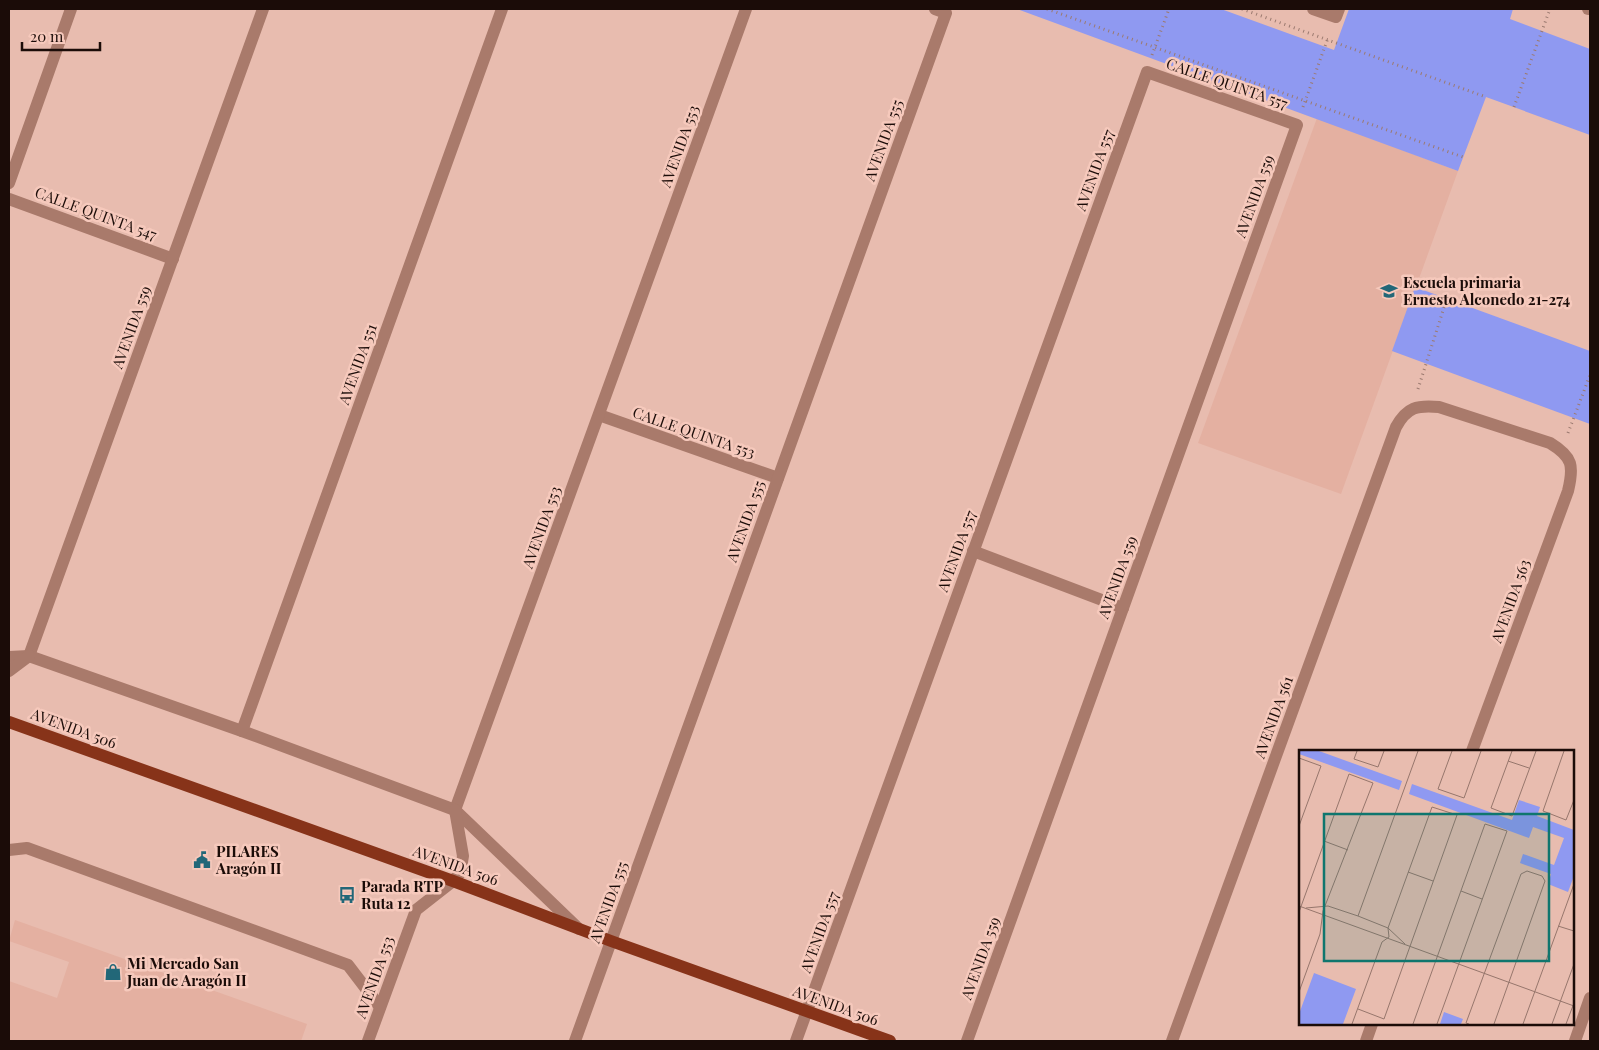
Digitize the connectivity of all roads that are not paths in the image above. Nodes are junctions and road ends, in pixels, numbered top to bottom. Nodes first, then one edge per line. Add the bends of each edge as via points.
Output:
1 (72, 9) edge
2 (263, 9) edge
3 (502, 9) edge
4 (746, 9) edge
5 (1313, 9) edge
6 (941, 11) edge
7 (1337, 13) edge
8 (1146, 72) joint
9 (1297, 124) joint
10 (9, 183) edge
11 (9, 198) edge
12 (173, 259) junction
13 (599, 415) junction
14 (1571, 461) joint
15 (778, 478) junction
16 (973, 552) junction
17 (1123, 608) junction
18 (29, 656) junction
19 (9, 657) edge
20 (9, 671) edge
21 (9, 722) edge
22 (242, 731) junction
23 (1472, 750) edge
24 (455, 810) junction
25 (9, 850) edge
26 (453, 881) junction
27 (579, 930) junction
28 (611, 941) junction
29 (1590, 998) edge
30 (380, 1007) junction
31 (807, 1012) junction
32 (1372, 1025) edge
33 (368, 1041) edge
34 (575, 1041) edge
35 (796, 1041) edge
36 (890, 1041) edge
37 (967, 1041) edge
38 (1172, 1041) edge
39 (1366, 1041) edge
40 (1574, 1041) edge

1 - 10 street
2 - 12 street, AVENIDA 559
3 - 22 street, AVENIDA 551
4 - 13 street, AVENIDA 553
5 - 7 street
6 - 15 street, AVENIDA 555
8 - 9 street, CALLE QUINTA 557
8 - 16 street, AVENIDA 557
9 - 17 street, AVENIDA 559
11 - 12 street, CALLE QUINTA 547
12 - 18 street, AVENIDA 559
13 - 15 street, CALLE QUINTA 553
13 - 24 street, AVENIDA 553
14 - 23 street, AVENIDA 563 via 1568,491
14 - 38 street, AVENIDA 561 via 1550,444 1439,407 1425,405 1402,415
15 - 28 street, AVENIDA 555
16 - 17 street
16 - 31 street, AVENIDA 557
17 - 37 street, AVENIDA 559
18 - 19 street
18 - 20 street
18 - 22 street
21 - 26 main road, AVENIDA 506
22 - 24 street
24 - 26 street, AVENIDA 553 via 463,856 460,873
24 - 27 street
25 - 30 street via 27,848 348,965
26 - 27 main road, AVENIDA 506
26 - 30 street, AVENIDA 553 via 416,910
27 - 28 main road, AVENIDA 506
28 - 31 main road, AVENIDA 506
28 - 34 street, AVENIDA 555
29 - 40 street
30 - 33 street, AVENIDA 553
31 - 35 street, AVENIDA 557
31 - 36 main road, AVENIDA 506
32 - 39 street

